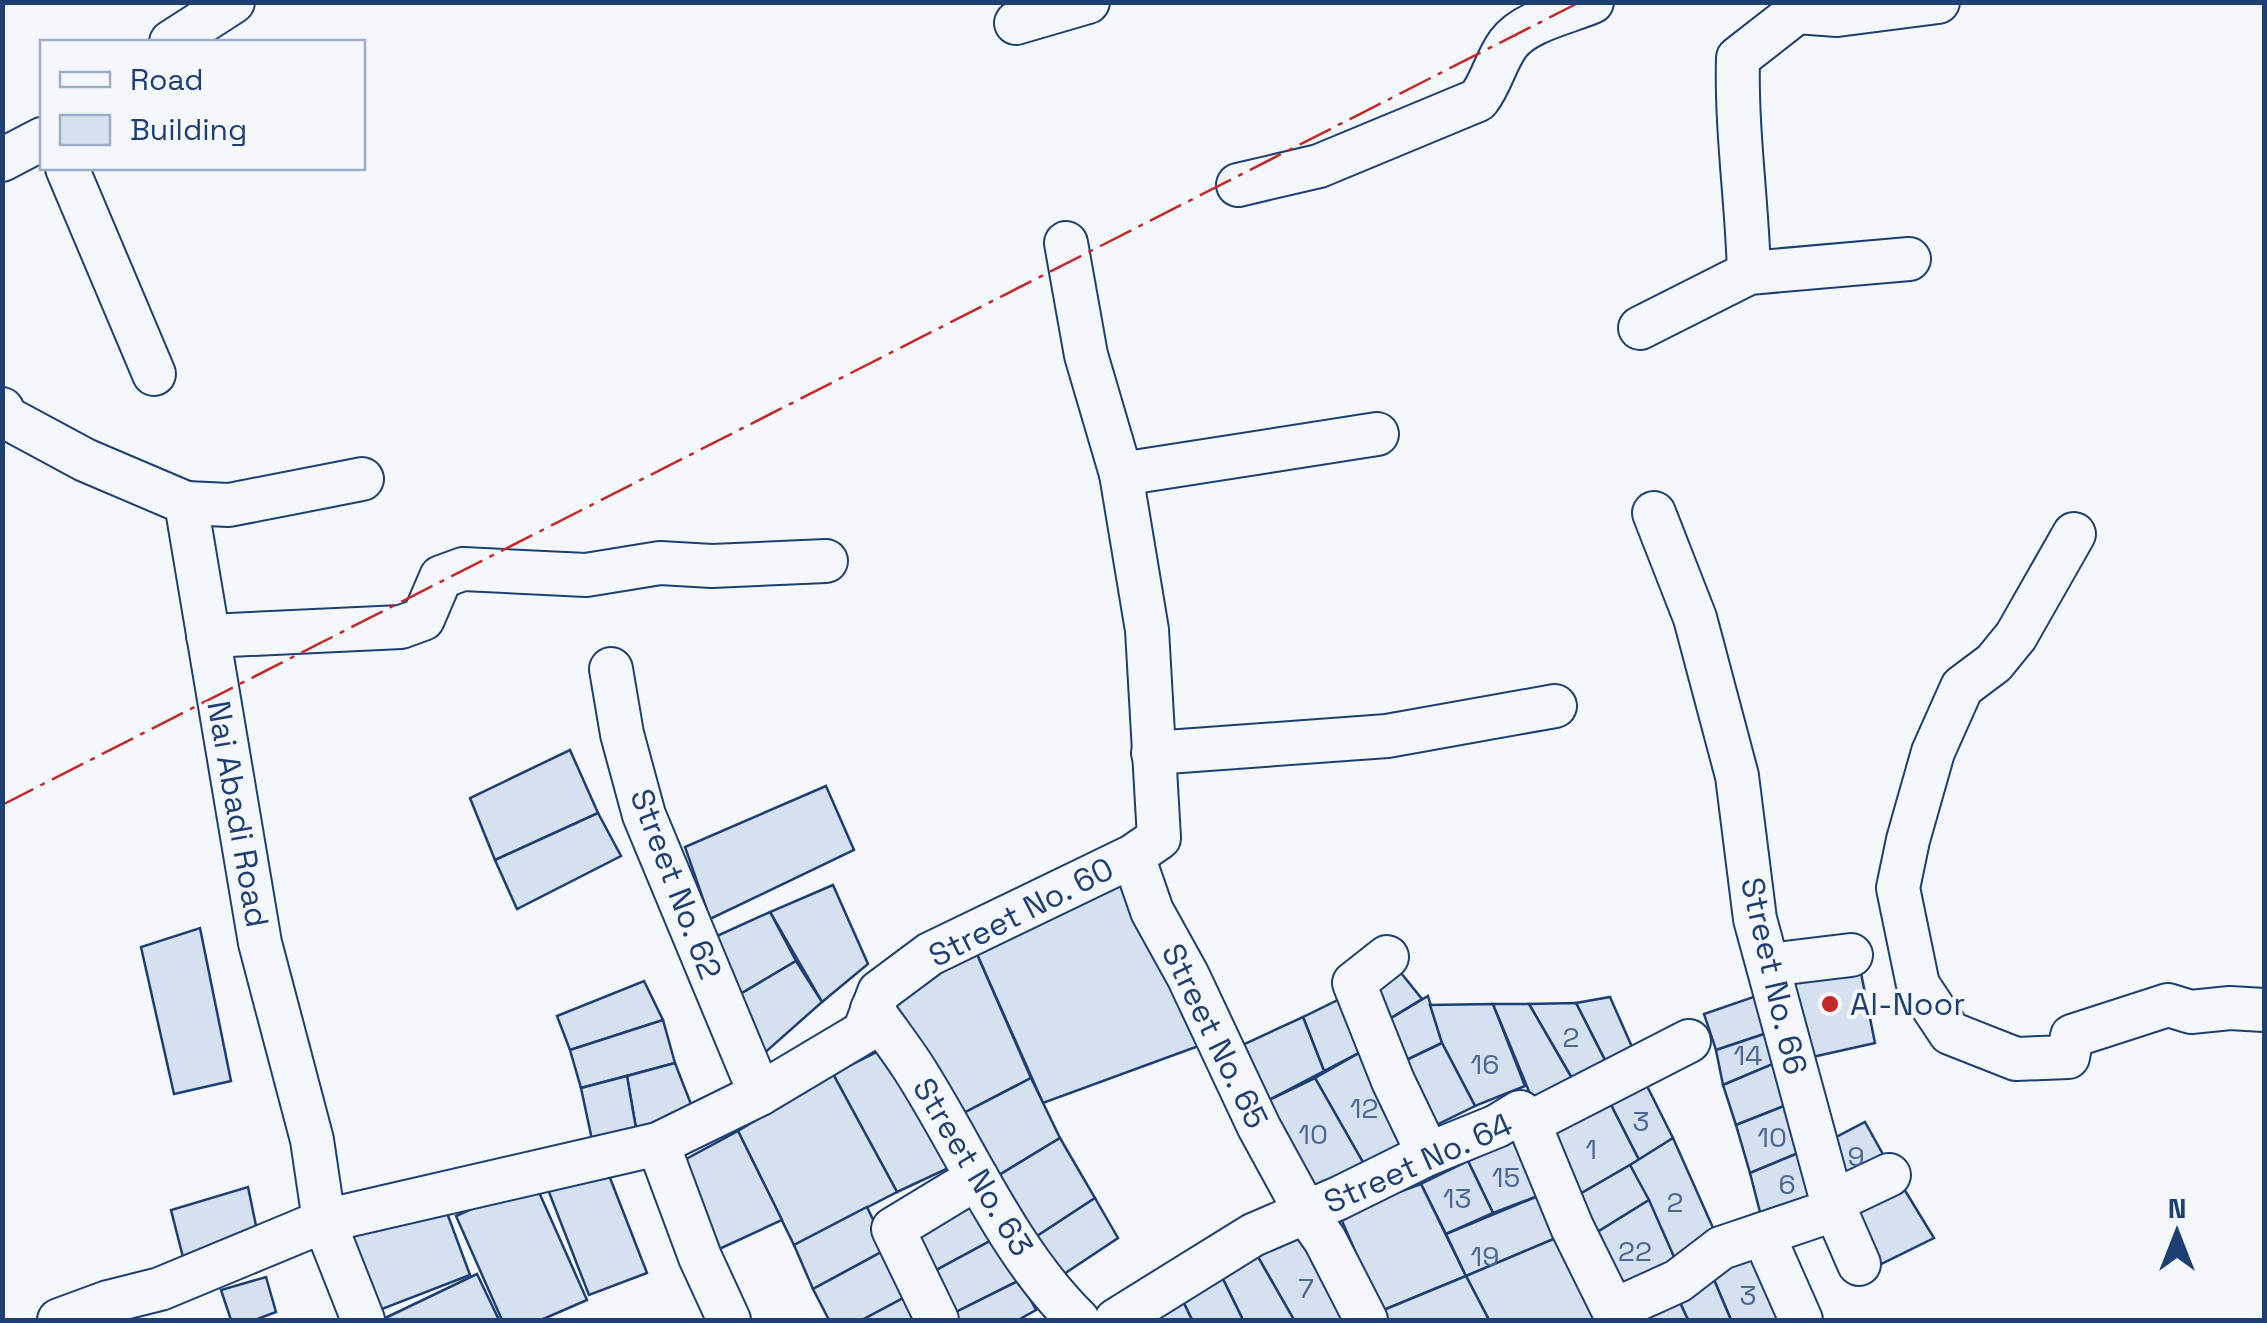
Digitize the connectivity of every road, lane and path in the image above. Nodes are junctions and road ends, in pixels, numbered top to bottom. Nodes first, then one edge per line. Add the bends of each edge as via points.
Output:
1 (233, 2) edge
2 (1088, 2) edge
3 (1592, 2) edge
4 (1938, 2) edge
5 (1796, 7) edge
6 (1016, 23) dead end
7 (175, 40) edge
8 (40, 140) edge
9 (2, 160) edge
10 (68, 170) edge
11 (1238, 184) dead end
12 (1066, 244) dead end
13 (1908, 259) dead end
14 (1749, 273) junction
15 (1640, 328) dead end
16 (154, 374) dead end
17 (2, 409) edge
18 (1378, 434) dead end
19 (1120, 474) junction
20 (362, 478) dead end
21 (186, 503) junction
22 (1654, 513) dead end
23 (2074, 534) dead end
24 (826, 562) dead end
25 (208, 636) junction
26 (611, 670) dead end
27 (1555, 706) dead end
28 (1153, 753) junction
29 (1133, 856) junction
30 (1850, 955) dead end
31 (1387, 957) dead end
32 (1768, 965) junction
33 (872, 1010) junction
34 (2264, 1010) edge
35 (1688, 1041) dead end
36 (760, 1094) junction
37 (1529, 1123) junction
38 (658, 1144) junction
39 (1428, 1154) junction
40 (1888, 1174) dead end
41 (977, 1178) junction
42 (1832, 1202) junction
43 (1306, 1212) junction
44 (324, 1221) junction
45 (1763, 1234) junction
46 (1859, 1264) dead end
47 (1616, 1315) edge
48 (59, 1320) edge
49 (363, 1320) edge
50 (728, 1320) edge
51 (936, 1320) edge
52 (1078, 1320) edge
53 (1116, 1320) edge
54 (1366, 1320) edge
55 (1801, 1320) edge

1 - 7 street
2 - 6 street
3 - 11 street via 1510,41 1478,100 1320,166
4 - 5 street via 1837,15
5 - 14 street via 1738,58
8 - 9 street
10 - 16 street
12 - 19 street, Street No. 60 via 1086,354
13 - 14 street
14 - 15 street
17 - 21 street via 7,418 85,460
18 - 19 street
19 - 28 street, Street No. 60 via 1147,630
20 - 21 street via 229,505
21 - 25 street, Nai Abadi Road
22 - 32 street, Street No. 66 via 1695,618 1737,776 1755,919
23 - 34 street via 2016,636 1962,686 1933,752 1898,888 1918,985 1950,1033 2016,1058 2068,1057 2072,1036 2168,1005 2191,1012
24 - 25 street via 660,562 586,575 463,569 441,577 423,619 401,627
25 - 44 street, Nai Abadi Road via 260,943 312,1140
26 - 36 street, Street No. 62 via 644,815
27 - 28 street via 1387,736
28 - 29 street, Street No. 60 via 1159,838
29 - 33 street, Street No. 60 via 930,954 879,992
29 - 43 street, Street No. 65 via 1152,910
30 - 32 street
31 - 39 street via 1354,983
32 - 42 street, Street No. 66
33 - 36 street, Street No. 60 via 864,1032
33 - 41 street, Street No. 63
35 - 37 street
36 - 38 street, Street No. 60
37 - 39 street, Street No. 64 via 1520,1112
37 - 47 street, Street No. 64
38 - 44 street, Street No. 60
38 - 50 street
39 - 43 street, Street No. 64
40 - 42 street
41 - 51 street via 893,1228
41 - 52 street, Street No. 63 via 1052,1294
42 - 45 street via 1822,1214
42 - 46 street, Street No. 66
43 - 53 street, Street No. 64 via 1253,1235
43 - 54 street, Street No. 65
44 - 48 street, Street No. 60 via 160,1289
44 - 49 street, Nai Abadi Road
45 - 47 street via 1722,1248
45 - 55 street

